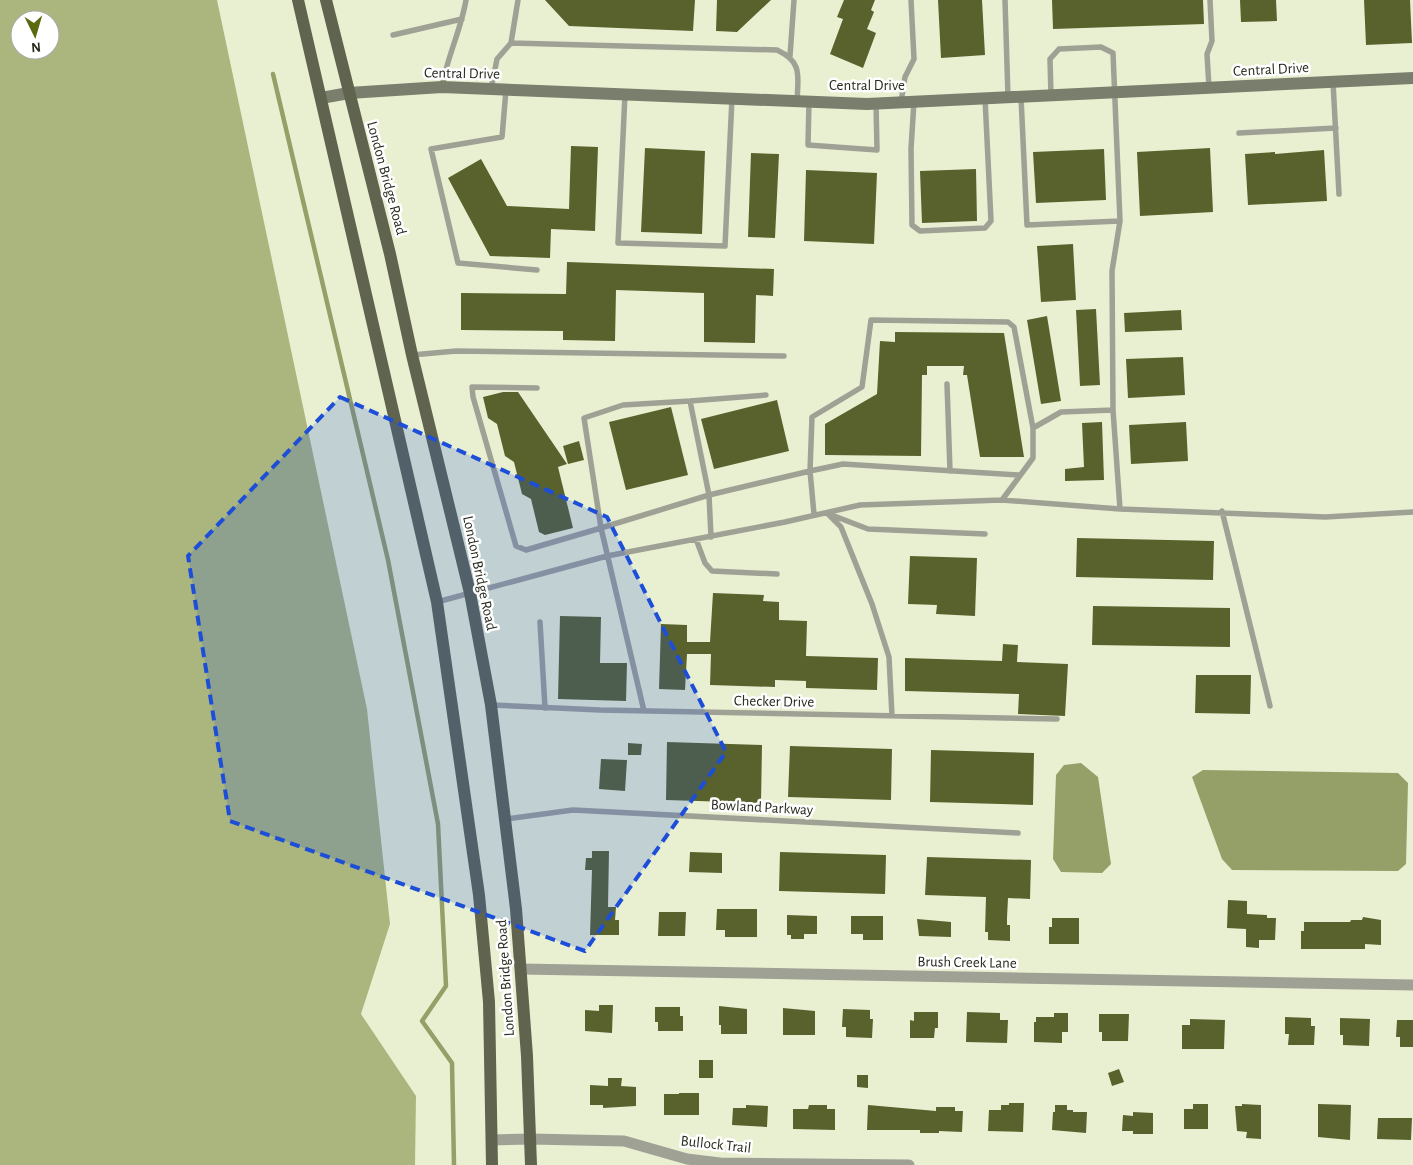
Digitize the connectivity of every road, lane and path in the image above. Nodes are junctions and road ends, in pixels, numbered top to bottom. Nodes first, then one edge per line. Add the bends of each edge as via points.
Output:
1 (298, 0) edge
2 (326, 0) edge
3 (466, 0) edge
4 (518, 0) edge
5 (794, 0) edge
6 (911, 0) edge
7 (1005, 0) edge
8 (1210, 0) edge
9 (462, 20) junction
10 (393, 35) dead end
11 (511, 43) junction
12 (790, 56) junction
13 (1413, 78) edge
14 (1333, 82) junction
15 (442, 87) junction
16 (1210, 88) junction
17 (491, 89) junction
18 (506, 90) junction
19 (348, 93) junction
20 (1114, 93) junction
21 (625, 94) junction
22 (1051, 96) junction
23 (1021, 97) junction
24 (321, 98) junction
25 (732, 98) junction
26 (985, 98) junction
27 (1008, 98) junction
28 (803, 101) junction
29 (901, 102) junction
30 (914, 102) junction
31 (876, 103) junction
32 (1336, 128) junction
33 (1240, 133) dead end
34 (1339, 194) dead end
35 (1120, 221) junction
36 (537, 270) dead end
37 (412, 355) junction
38 (784, 356) dead end
39 (947, 384) dead end
40 (537, 388) dead end
41 (766, 394) dead end
42 (690, 401) junction
43 (1113, 410) junction
44 (1033, 428) junction
45 (810, 471) junction
46 (950, 471) junction
47 (1019, 475) junction
48 (709, 496) junction
49 (1002, 500) junction
50 (1120, 509) junction
51 (1222, 511) junction
52 (1413, 512) edge
53 (827, 513) junction
54 (814, 514) junction
55 (601, 528) junction
56 (985, 534) dead end
57 (711, 537) junction
58 (696, 539) junction
59 (607, 556) junction
60 (777, 574) dead end
61 (470, 593) junction
62 (438, 602) junction
63 (540, 622) dead end
64 (491, 705) junction
65 (1270, 706) dead end
66 (545, 708) junction
67 (644, 711) junction
68 (892, 716) junction
69 (1057, 719) dead end
70 (506, 819) junction
71 (1018, 833) dead end
72 (521, 968) junction
73 (1413, 985) edge
74 (531, 1138) junction
75 (492, 1140) junction
76 (492, 1165) edge
77 (531, 1165) edge
78 (909, 1165) edge

1 - 24 main road, London Bridge Road
2 - 19 main road, London Bridge Road
3 - 9 lane
4 - 11 lane
5 - 12 lane
6 - 29 lane via 914,59 904,77
7 - 27 lane
8 - 16 lane via 1212,40 1207,54
9 - 10 lane
9 - 15 lane
11 - 12 lane via 777,50
11 - 17 lane via 497,59
12 - 28 lane via 798,70
13 - 14 street, Central Drive
14 - 16 street, Central Drive
14 - 32 lane
15 - 17 street, Central Drive
15 - 19 street, Central Drive
16 - 20 street, Central Drive
17 - 18 street, Central Drive
18 - 21 street, Central Drive
18 - 36 lane via 502,137 431,149 458,264
19 - 24 street, Central Drive
19 - 37 main road, London Bridge Road via 390,254
20 - 22 street, Central Drive
20 - 22 lane via 1113,53 1101,47 1059,50 1050,59
20 - 35 lane
21 - 25 street, Central Drive
21 - 25 lane via 618,243 725,246
22 - 23 street, Central Drive
23 - 27 street, Central Drive
23 - 35 lane via 1027,226
24 - 62 main road, London Bridge Road
25 - 28 street, Central Drive
26 - 27 street, Central Drive
26 - 30 street, Central Drive
26 - 30 lane via 991,220 985,228 920,231 912,225
28 - 31 street, Central Drive
28 - 31 lane via 808,145 870,150 877,150
29 - 30 street, Central Drive
29 - 31 street, Central Drive
32 - 33 lane
32 - 34 lane
35 - 43 lane via 1112,271
37 - 38 lane via 456,351
37 - 61 main road, London Bridge Road
39 - 46 lane
40 - 55 lane via 472,386 516,546 526,550
41 - 42 lane
42 - 48 lane
42 - 55 lane via 623,405 584,418
43 - 44 lane via 1061,412
43 - 50 lane
44 - 45 lane via 1014,327 1008,322 871,320 862,387 812,417
44 - 47 lane via 1033,458
45 - 46 lane via 843,464
45 - 48 lane
45 - 54 lane
46 - 47 lane
47 - 49 lane
48 - 55 lane
48 - 57 lane
49 - 50 lane
49 - 53 lane via 860,505
50 - 51 lane
51 - 52 lane via 1325,517
51 - 65 lane
53 - 54 lane
53 - 56 lane via 868,529
53 - 68 lane via 841,528 872,604 889,657
54 - 57 lane
55 - 59 lane
57 - 58 lane
58 - 59 lane
58 - 60 lane via 705,563 712,571
59 - 61 lane
59 - 67 lane
61 - 62 lane
61 - 64 main road, London Bridge Road
62 - 75 main road, London Bridge Road via 479,895 488,1002
63 - 66 lane
64 - 66 lane, Checker Drive
64 - 70 main road, London Bridge Road
66 - 67 lane, Checker Drive
67 - 68 lane, Checker Drive
68 - 69 lane, Checker Drive
70 - 71 lane, Bowland Parkway via 573,810
70 - 72 main road, London Bridge Road
72 - 73 street, Brush Creek Lane
72 - 74 main road, London Bridge Road
74 - 75 street, Bullock Trail
74 - 77 main road, London Bridge Road
74 - 78 street, Bullock Trail via 624,1141 687,1159 720,1163
75 - 76 main road, London Bridge Road

